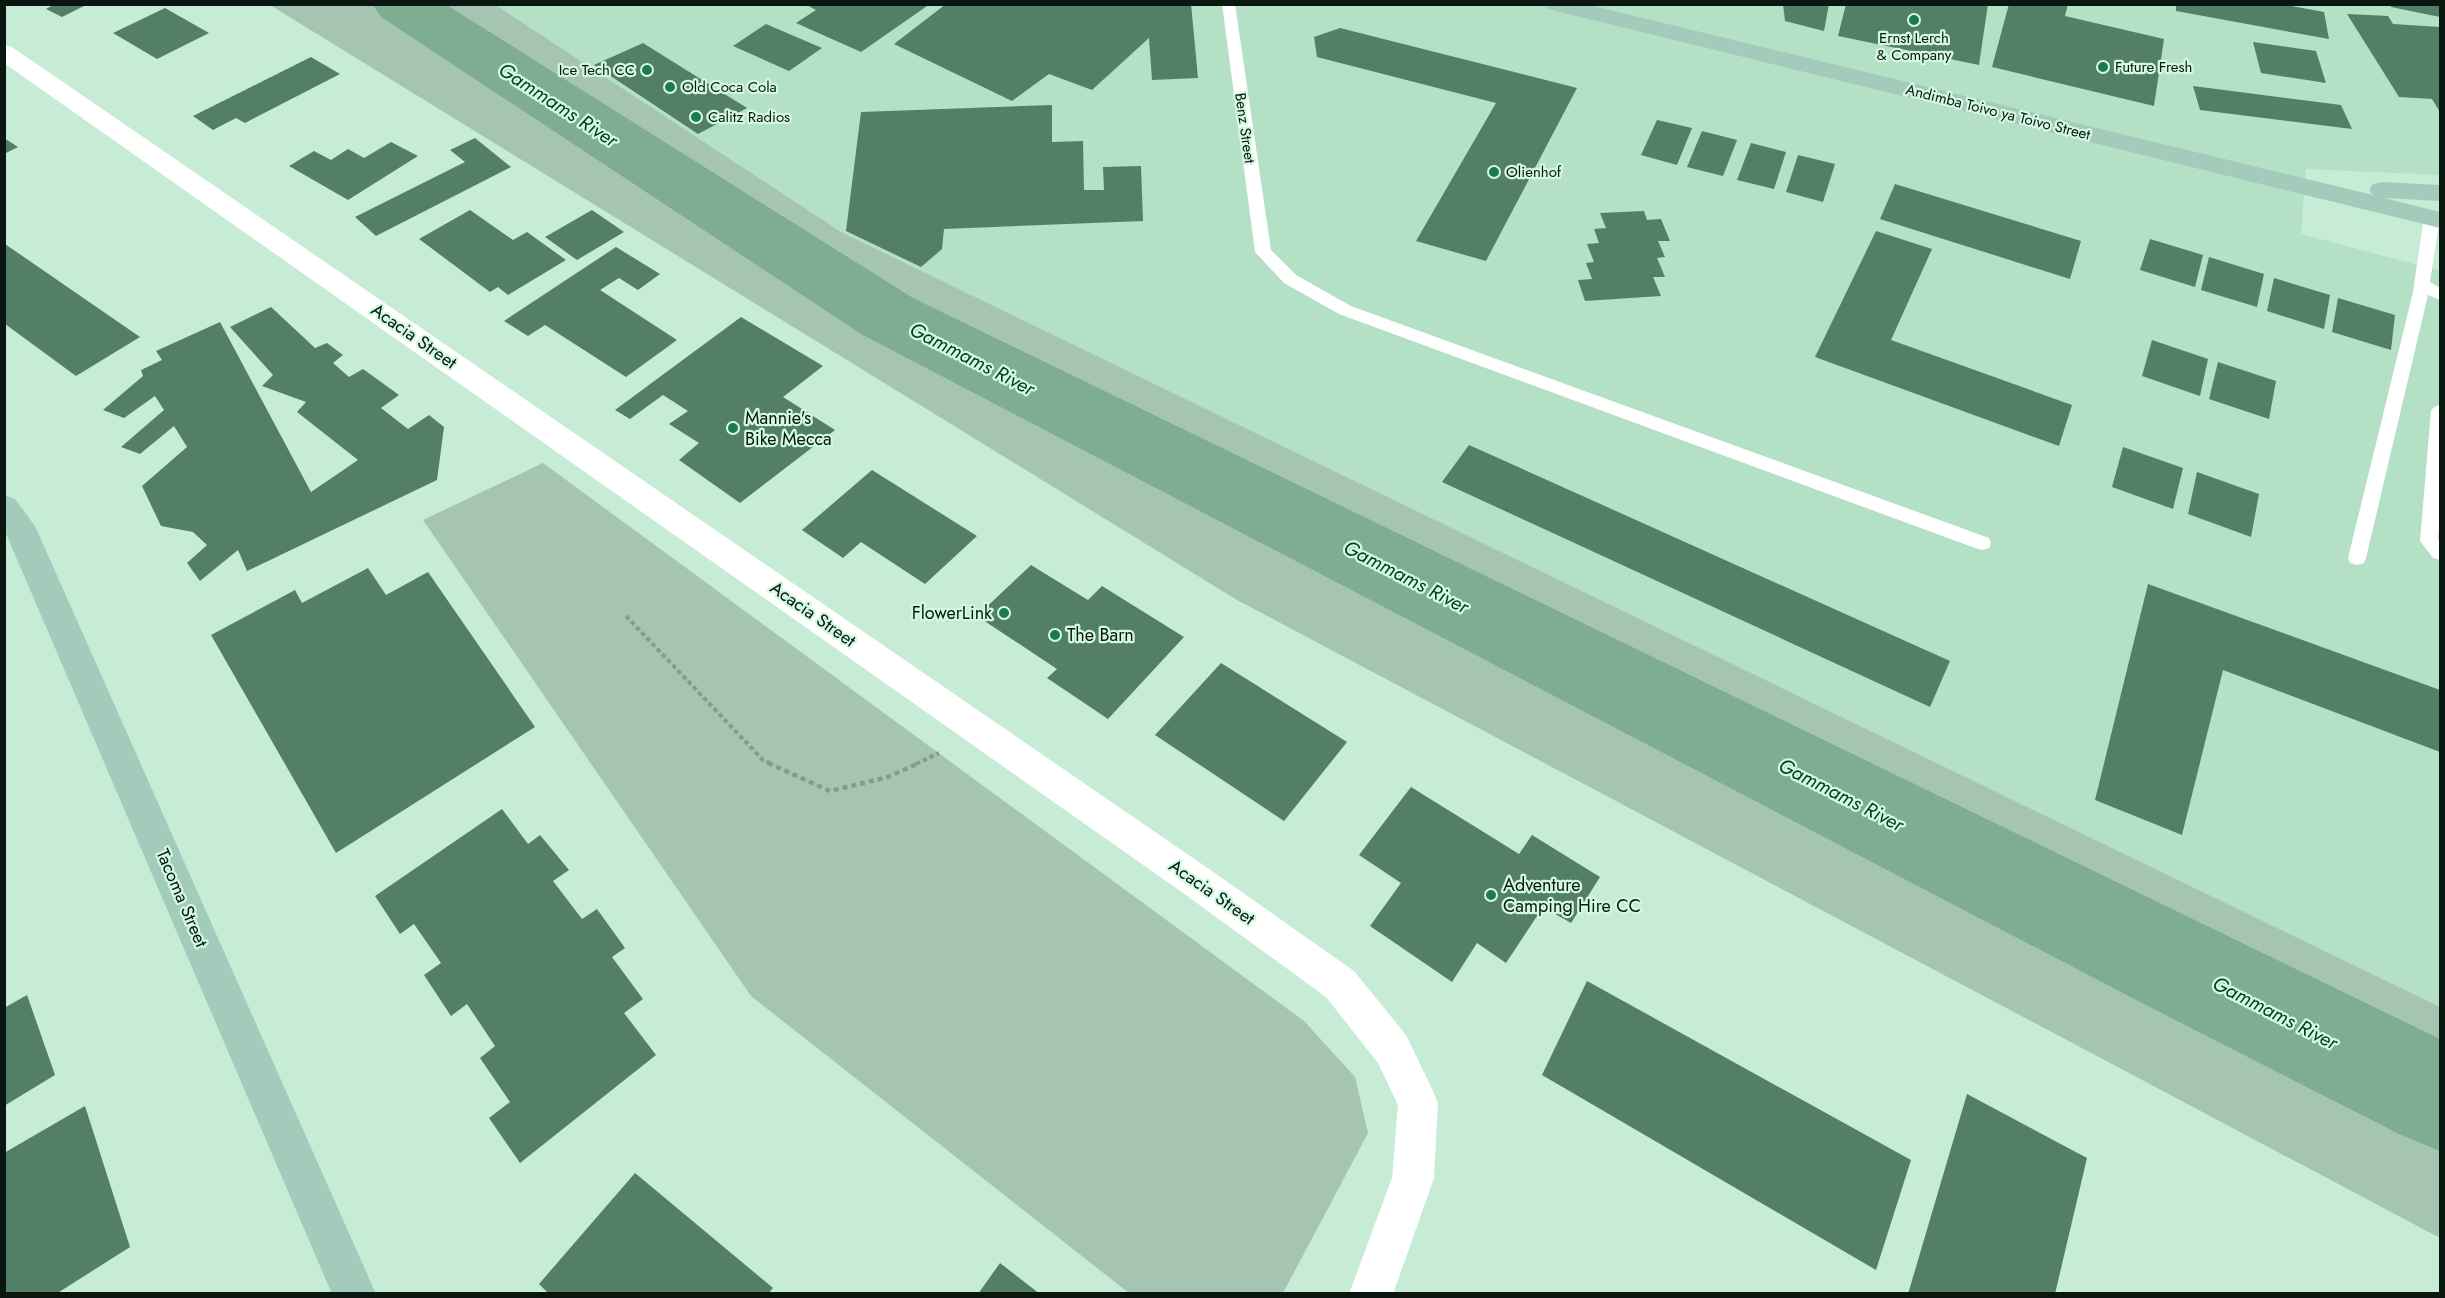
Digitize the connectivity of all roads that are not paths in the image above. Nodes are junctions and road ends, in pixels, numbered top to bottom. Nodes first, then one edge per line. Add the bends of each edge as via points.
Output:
1 (1228, 4) edge
2 (1556, 4) edge
3 (4, 52) edge
4 (2302, 186) junction
5 (2440, 193) edge
6 (2436, 218) edge
7 (2422, 284) junction
8 (2440, 295) edge
9 (2440, 411) edge
10 (2439, 457) edge
11 (4, 507) edge
12 (1982, 543) dead end
13 (2440, 553) edge
14 (2357, 558) dead end
15 (354, 1293) edge
16 (1371, 1293) edge

1 - 12 lane, Benz Street via 1263,252 1290,279 1345,310
2 - 4 street, Andimba Toivo ya Toivo Street
3 - 16 street, Acacia Street via 1340,984 1392,1048 1418,1103 1413,1178
4 - 5 street
4 - 6 street, Andimba Toivo ya Toivo Street
6 - 7 lane
7 - 8 lane
7 - 14 lane
9 - 10 lane
10 - 13 lane via 2429,541
11 - 15 street, Tacoma Street via 20,526

